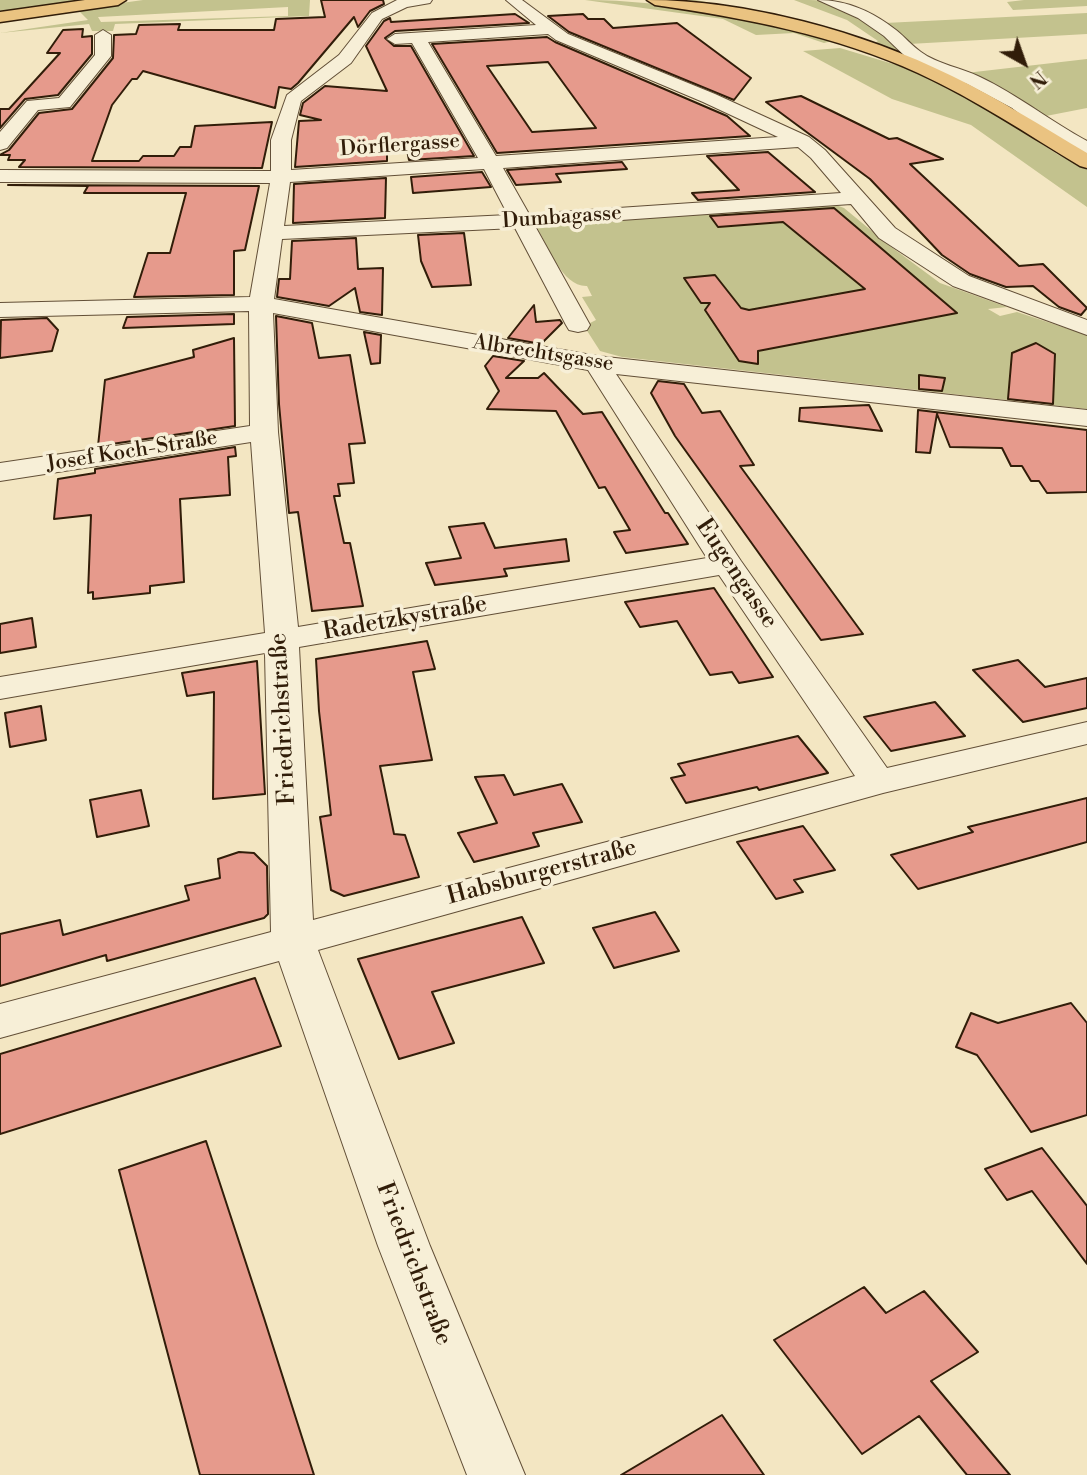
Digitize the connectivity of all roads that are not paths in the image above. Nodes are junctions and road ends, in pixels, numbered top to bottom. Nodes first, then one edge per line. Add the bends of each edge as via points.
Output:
1 (118, 0) edge
2 (425, 0) edge
3 (513, 0) edge
4 (655, 0) edge
5 (825, 0) edge
6 (0, 17) edge
7 (548, 29) junction
8 (103, 35) dead end
9 (417, 37) junction
10 (361, 41) junction
11 (11, 105) dead end
12 (33, 105) junction
13 (802, 141) junction
14 (0, 144) edge
15 (1087, 149) edge
16 (490, 162) junction
17 (1087, 162) edge
18 (0, 176) edge
19 (281, 177) junction
20 (854, 198) junction
21 (519, 221) junction
22 (271, 233) junction
23 (261, 304) junction
24 (0, 310) edge
25 (578, 325) dead end
26 (1087, 328) edge
27 (597, 364) junction
28 (1087, 418) edge
29 (264, 432) junction
30 (0, 472) edge
31 (727, 564) junction
32 (282, 640) junction
33 (0, 688) edge
34 (1087, 733) edge
35 (878, 782) junction
36 (293, 940) junction
37 (0, 1021) edge
38 (496, 1475) edge

1 - 6 main road
2 - 10 street, Friedrichstraße via 403,3 377,16
3 - 7 street
4 - 17 main road via 794,26 899,59 974,95
5 - 15 street via 871,20 916,57 1018,104
7 - 9 street
7 - 13 street
8 - 12 street via 103,56 64,103
9 - 10 street
9 - 16 street
10 - 19 street, Friedrichstraße via 293,99 281,140
11 - 12 street
12 - 14 street
13 - 16 street, Dörflergasse
13 - 20 street
16 - 19 street, Dörflergasse
16 - 21 street
18 - 19 street, Dörflergasse
19 - 22 street, Friedrichstraße
20 - 21 street, Dumbagasse
20 - 26 street via 887,233 961,281
21 - 22 street, Dumbagasse
21 - 25 street
22 - 23 street, Friedrichstraße
23 - 24 street, Albrechtsgasse
23 - 27 street, Albrechtsgasse
23 - 29 street, Friedrichstraße
27 - 28 street, Albrechtsgasse
27 - 31 street, Eugengasse
29 - 30 street, Josef Koch-Straße
29 - 32 street, Friedrichstraße
31 - 32 street, Radetzkystraße
31 - 35 street, Eugengasse
32 - 33 street, Radetzkystraße
32 - 36 street, Friedrichstraße
34 - 35 street, Habsburgerstraße
35 - 36 street, Habsburgerstraße
36 - 37 street, Habsburgerstraße
36 - 38 street, Friedrichstraße via 404,1246

